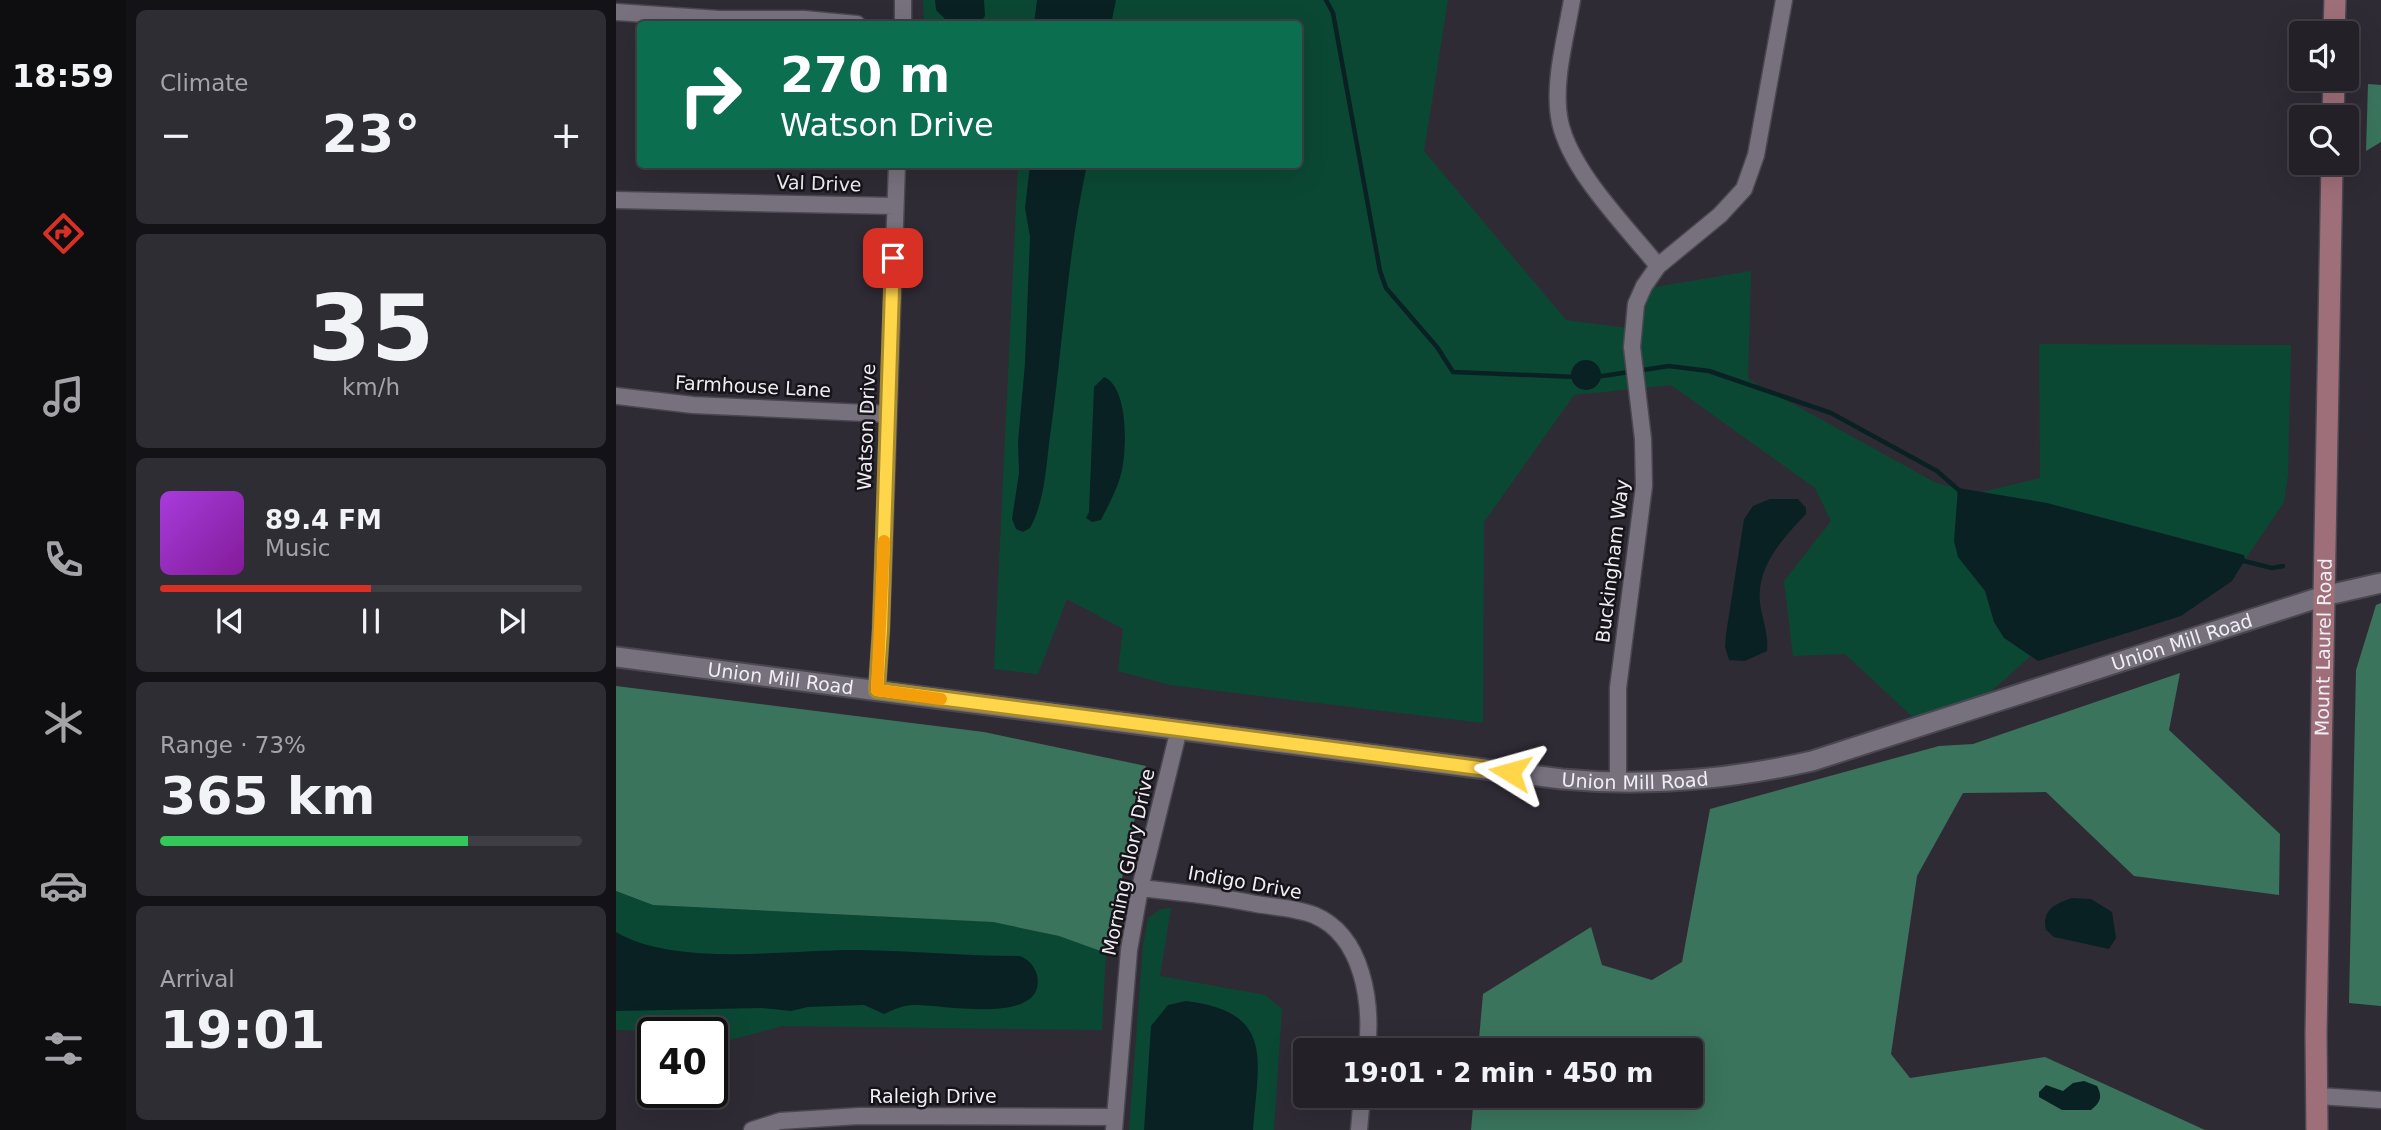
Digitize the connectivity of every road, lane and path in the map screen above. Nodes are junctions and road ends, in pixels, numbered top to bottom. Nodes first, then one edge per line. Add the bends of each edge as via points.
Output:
1 (903, 0) edge
2 (1572, 0) edge
3 (1784, 0) edge
4 (2335, 0) edge
5 (616, 12) edge
6 (825, 21) edge
7 (902, 21) edge
8 (2334, 21) edge
9 (897, 168) edge
10 (2332, 175) edge
11 (616, 200) edge
12 (895, 206) junction
13 (1658, 266) junction
14 (616, 396) edge
15 (888, 414) junction
16 (2381, 583) edge
17 (2324, 596) junction
18 (616, 657) edge
19 (877, 690) junction
20 (1179, 729) junction
21 (1618, 783) junction
22 (1140, 888) junction
23 (1368, 1038) edge
24 (2318, 1096) junction
25 (2381, 1100) edge
26 (1361, 1108) edge
27 (897, 1123) edge
28 (1114, 1124) edge
29 (752, 1130) edge
30 (1359, 1130) edge
31 (2317, 1130) edge

1 - 7 street
2 - 13 street via 1558,103 1564,138 1586,177
3 - 13 street, Buckingham Way via 1756,155 1744,189
4 - 8 main road
5 - 6 street
9 - 12 street, Watson Drive
10 - 17 main road, Mount Laurel Road
11 - 12 street, Val Drive
12 - 15 street, Watson Drive
13 - 21 street, Buckingham Way via 1644,286 1632,325 1644,486 1618,688
14 - 15 street, Farmhouse Lane via 719,407
15 - 19 street, Watson Drive
16 - 17 street, Union Mill Road
17 - 21 street, Union Mill Road via 1812,761 1695,782
17 - 24 main road, Mount Laurel Road
18 - 19 street, Union Mill Road
19 - 20 street, Union Mill Road
20 - 21 street, Union Mill Road
20 - 22 street, Morning Glory Drive
22 - 23 street, Indigo Drive via 1202,894 1314,915 1343,939 1357,961 1370,1010
22 - 28 street, Morning Glory Drive via 1126,972
24 - 25 street
24 - 31 main road, Mount Laurel Road
26 - 30 street
27 - 28 street, Raleigh Drive
27 - 29 street, Raleigh Drive via 798,1119

